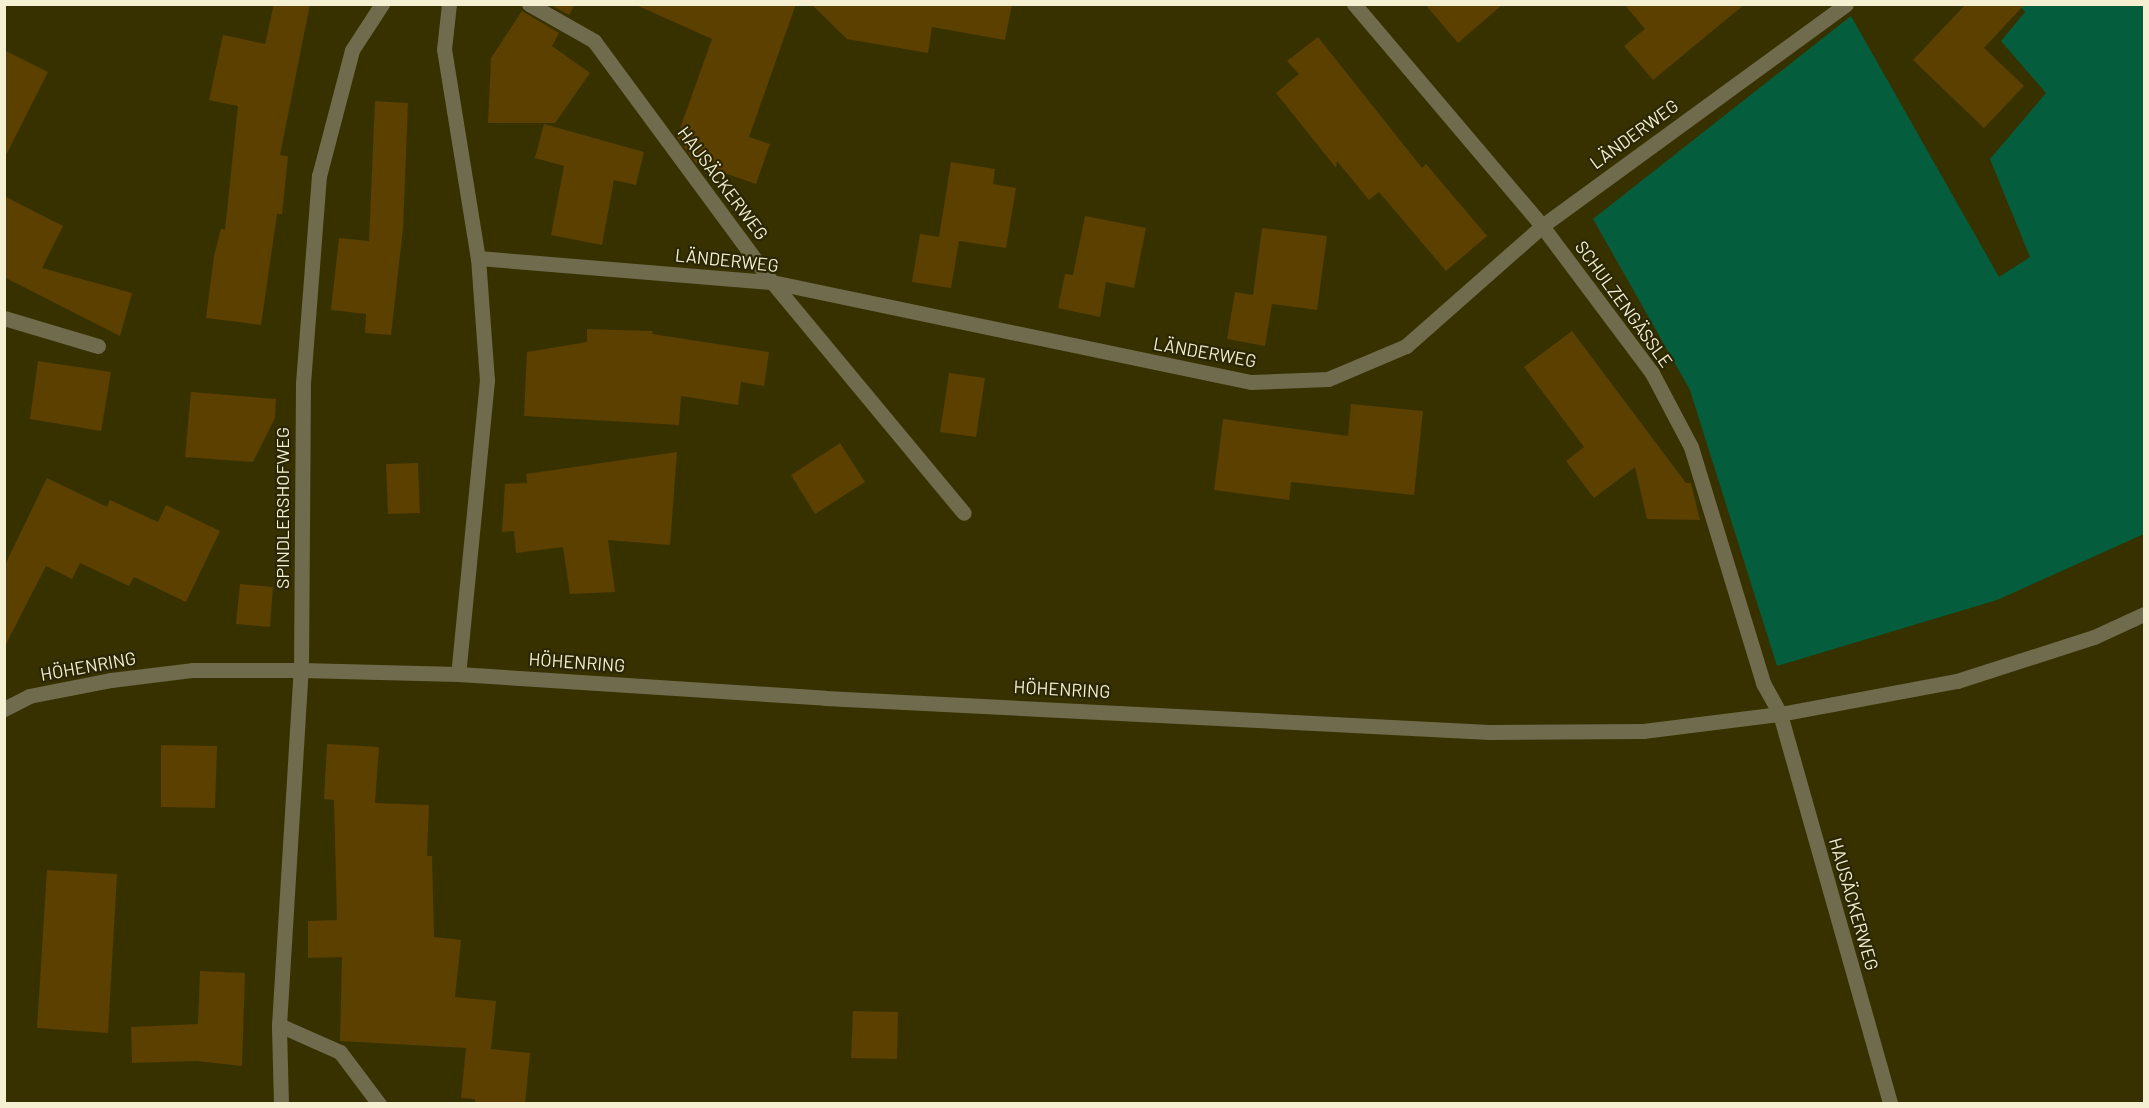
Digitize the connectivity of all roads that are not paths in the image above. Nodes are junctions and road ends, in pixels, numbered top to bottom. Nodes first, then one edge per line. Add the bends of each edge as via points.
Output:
1 (382, 4) edge
2 (448, 4) edge
3 (529, 4) edge
4 (1354, 4) edge
5 (1846, 4) edge
6 (1542, 226) junction
7 (478, 258) junction
8 (772, 282) junction
9 (4, 318) edge
10 (98, 346) dead end
11 (963, 513) dead end
12 (2145, 614) edge
13 (301, 670) junction
14 (458, 674) junction
15 (4, 709) edge
16 (1780, 714) junction
17 (279, 1025) junction
18 (281, 1104) edge
19 (379, 1104) edge
20 (1890, 1104) edge

1 - 13 street, SPINDLERSHOFWEG via 352,50 319,176 303,383
2 - 7 street via 444,49
3 - 8 street, HAUSÄCKERWEG via 594,41
4 - 6 street, SCHULZENGÄSSLE
5 - 6 street, LÄNDERWEG
6 - 8 street, LÄNDERWEG via 1406,346 1328,379 1251,382
6 - 16 street, SCHULZENGÄSSLE via 1652,373 1691,447 1763,683
7 - 8 street, LÄNDERWEG
7 - 14 street via 487,380
8 - 11 street, HAUSÄCKERWEG
9 - 10 street
12 - 16 street, HÖHENRING via 2094,637 1957,681
13 - 14 street, HÖHENRING
13 - 15 street, HÖHENRING via 193,670 135,677 29,696
13 - 17 street, SPINDLERSHOFWEG
14 - 16 street, HÖHENRING via 1489,732 1643,731
16 - 20 street, HAUSÄCKERWEG
17 - 18 street, SPINDLERSHOFWEG
17 - 19 street via 340,1052

